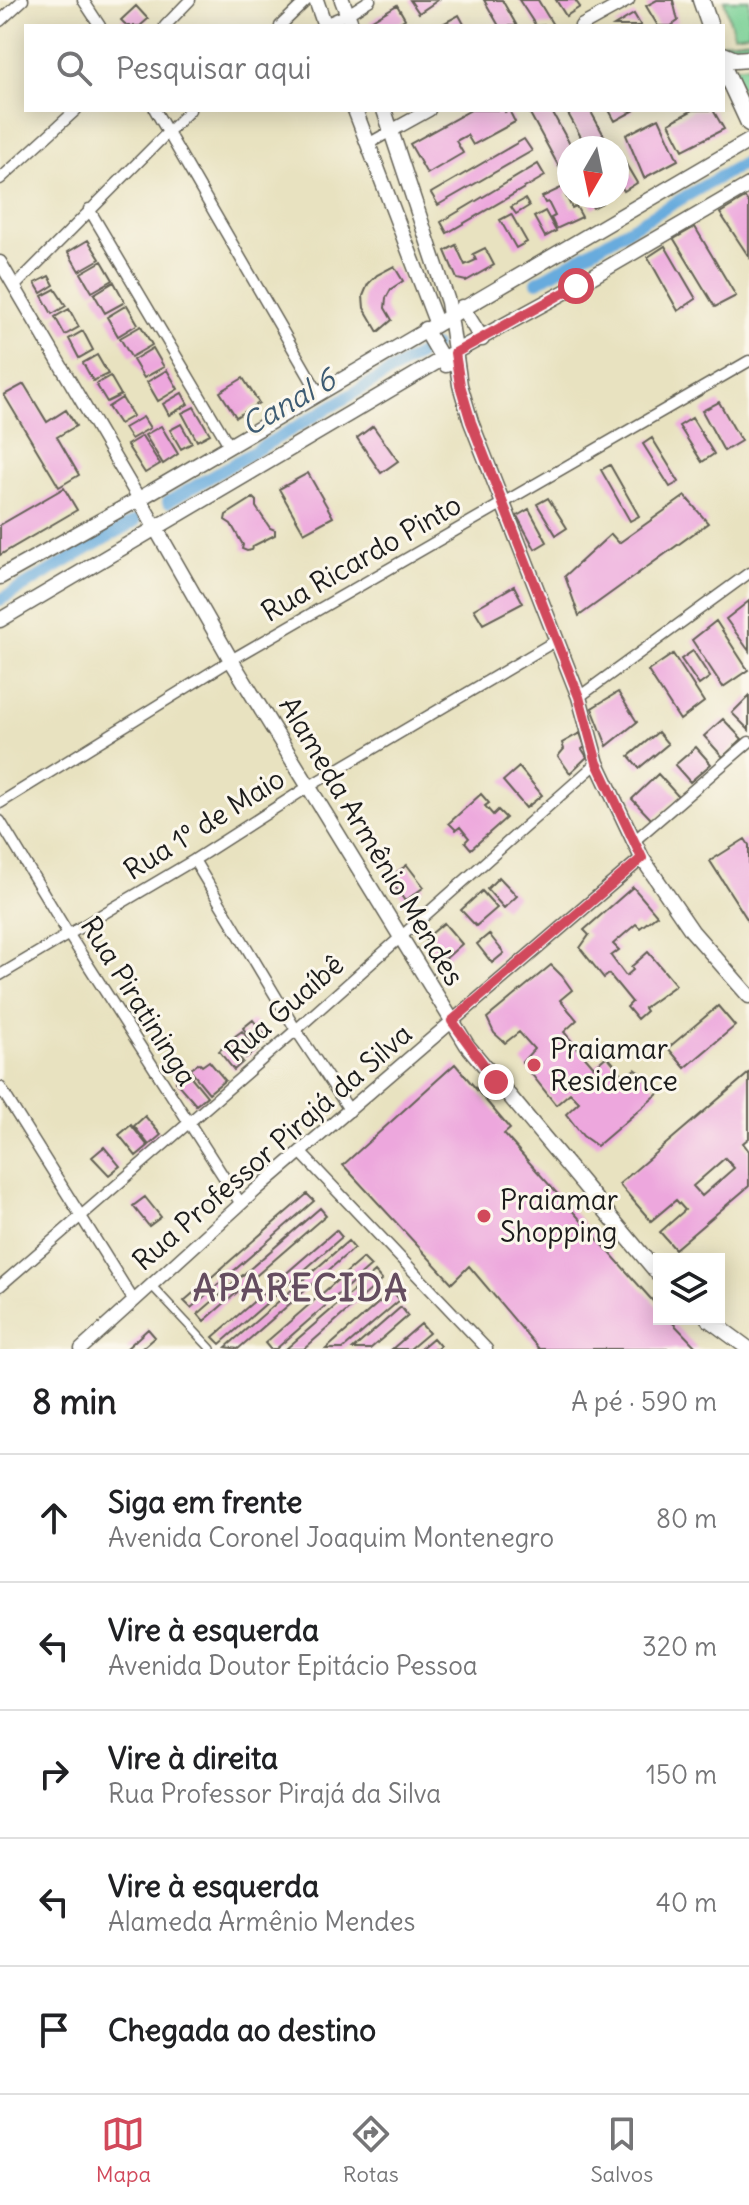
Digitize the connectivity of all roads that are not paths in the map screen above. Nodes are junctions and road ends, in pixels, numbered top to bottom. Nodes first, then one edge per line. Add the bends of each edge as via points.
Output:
1 (23, 0) edge
2 (83, 0) edge
3 (190, 0) edge
4 (307, 0) edge
5 (316, 0) edge
6 (370, 0) edge
7 (628, 0) edge
8 (701, 0) edge
9 (347, 13) edge
10 (0, 21) edge
11 (99, 24) edge
12 (167, 24) edge
13 (282, 24) edge
14 (324, 24) edge
15 (326, 24) edge
16 (585, 24) edge
17 (709, 24) edge
18 (725, 56) edge
19 (749, 59) edge
20 (725, 71) edge
21 (74, 112) edge
22 (156, 112) edge
23 (188, 112) edge
24 (356, 112) edge
25 (385, 112) edge
26 (425, 112) edge
27 (749, 123) edge
28 (168, 130) junction
29 (391, 131) junction
30 (749, 141) edge
31 (368, 144) junction
32 (0, 179) edge
33 (749, 185) edge
34 (89, 209) junction
35 (0, 262) edge
36 (15, 286) junction
37 (457, 314) junction
38 (430, 329) junction
39 (482, 339) junction
40 (449, 356) junction
41 (749, 361) edge
42 (318, 392) junction
43 (229, 445) junction
44 (502, 505) junction
45 (146, 513) junction
46 (749, 573) edge
47 (0, 577) edge
48 (0, 620) edge
49 (557, 640) junction
50 (231, 660) junction
51 (579, 697) junction
52 (749, 742) edge
53 (597, 763) junction
54 (308, 787) junction
55 (0, 803) edge
56 (0, 821) edge
57 (634, 841) junction
58 (642, 858) junction
59 (194, 860) junction
60 (69, 935) junction
61 (401, 937) junction
62 (0, 975) edge
63 (749, 996) edge
64 (452, 1021) junction
65 (296, 1030) junction
66 (0, 1087) edge
67 (350, 1111) junction
68 (189, 1124) junction
69 (301, 1153) junction
70 (241, 1204) junction
71 (80, 1216) junction
72 (653, 1268) edge
73 (151, 1285) junction
74 (0, 1286) edge
75 (134, 1301) junction
76 (716, 1325) edge
77 (81, 1349) edge
78 (211, 1349) edge
79 (487, 1349) edge
80 (749, 1349) edge

1 - 10 street
2 - 11 street
3 - 12 street
4 - 13 street
5 - 14 main road
6 - 9 street
7 - 16 street
8 - 17 main road
9 - 15 street
18 - 19 main road
20 - 27 main road
21 - 32 street
22 - 28 street
23 - 28 street
24 - 31 main road
25 - 29 main road
26 - 29 street
28 - 34 street
28 - 42 street
29 - 31 street
29 - 37 main road
30 - 37 main road
31 - 38 main road
33 - 39 main road
34 - 36 street
34 - 43 street
35 - 36 street
36 - 45 street
37 - 38 main road
37 - 39 main road
37 - 40 main road
38 - 40 main road
38 - 42 main road
39 - 40 main road
40 - 44 main road
40 - 45 main road
41 - 44 street, Rua Ricardo Pinto
42 - 43 main road
43 - 45 main road
44 - 49 main road
44 - 50 street, Rua Ricardo Pinto
45 - 47 main road
45 - 48 main road
45 - 50 main road, Alameda Armênio Mendes
46 - 51 street
49 - 51 main road
49 - 54 street, Rua 1º de Maio
50 - 54 main road, Alameda Armênio Mendes
50 - 55 street, Rua Ricardo Pinto
51 - 53 main road
52 - 57 street
53 - 57 main road
53 - 61 street, Rua Guaíbê
54 - 59 street, Rua 1º de Maio
54 - 61 main road, Alameda Armênio Mendes
56 - 60 street, Rua Piratininga
57 - 58 main road
58 - 63 main road via 685,923
58 - 64 street, Rua Professor Pirajá da Silva
59 - 60 street, Rua 1º de Maio
59 - 65 street
60 - 62 street, Rua 1º de Maio
60 - 68 street, Rua Piratininga
61 - 64 main road, Alameda Armênio Mendes
61 - 65 street, Rua Guaíbê
64 - 67 street, Rua Professor Pirajá da Silva
64 - 72 main road, Alameda Armênio Mendes via 496,1082
65 - 67 street
65 - 68 street, Rua Guaíbê
66 - 71 street
67 - 69 street, Rua Professor Pirajá da Silva
68 - 70 street, Rua Piratininga
68 - 71 street, Rua Guaíbê
69 - 70 street, Rua Professor Pirajá da Silva
69 - 79 street
70 - 73 street, Rua Professor Pirajá da Silva
71 - 74 street, Rua Guaíbê
71 - 75 street
73 - 75 street, Rua Professor Pirajá da Silva
73 - 78 street
75 - 77 street, Rua Professor Pirajá da Silva
76 - 80 main road

